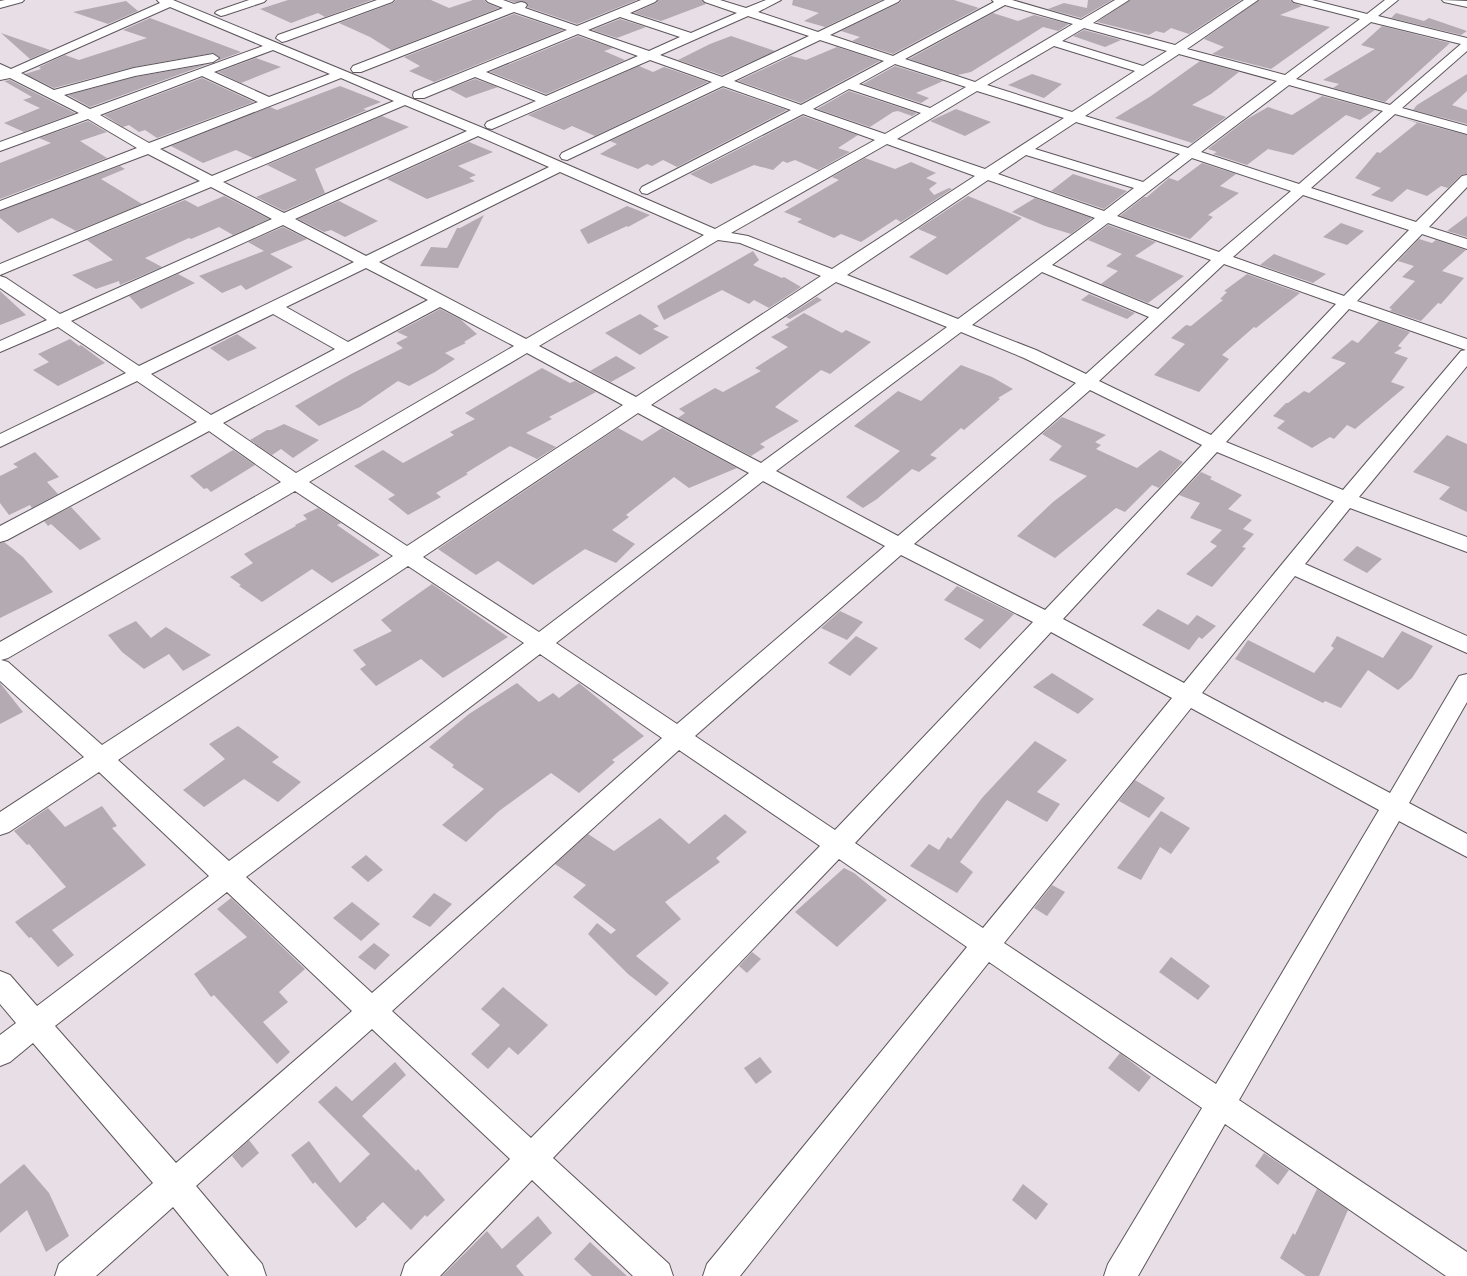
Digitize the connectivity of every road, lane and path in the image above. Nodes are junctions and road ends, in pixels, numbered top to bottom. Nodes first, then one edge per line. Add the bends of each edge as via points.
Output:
1 (18, 0) edge
2 (189, 0) edge
3 (260, 0) edge
4 (388, 0) edge
5 (492, 0) edge
6 (535, 0) edge
7 (651, 0) edge
8 (709, 0) edge
9 (775, 0) edge
10 (894, 0) edge
11 (1123, 0) edge
12 (1252, 0) edge
13 (1298, 0) edge
14 (1392, 0) edge
15 (1448, 0) edge
16 (166, 1) edge
17 (1002, 1) edge
18 (866, 2) dead end
19 (1467, 4) edge
20 (0, 5) edge
21 (880, 6) junction
22 (514, 8) junction
23 (747, 12) junction
24 (221, 13) junction
25 (619, 13) junction
26 (1369, 18) junction
27 (1081, 24) junction
28 (577, 30) junction
29 (819, 36) junction
30 (691, 37) junction
31 (1051, 41) junction
32 (278, 42) junction
33 (1467, 43) edge
34 (1178, 49) junction
35 (254, 53) junction
36 (649, 56) junction
37 (895, 60) junction
38 (357, 69) junction
39 (1147, 71) junction
40 (203, 72) junction
41 (475, 72) junction
42 (4, 73) edge
43 (341, 74) junction
44 (1287, 80) junction
45 (721, 82) junction
46 (849, 85) junction
47 (975, 86) junction
48 (53, 94) junction
49 (419, 95) junction
50 (404, 101) junction
51 (546, 101) junction
52 (269, 102) junction
53 (1392, 109) junction
54 (801, 110) junction
55 (932, 112) junction
56 (89, 113) junction
57 (1076, 117) junction
58 (492, 125) junction
59 (1467, 130) edge
60 (478, 131) junction
61 (885, 139) junction
62 (0, 147) edge
63 (149, 149) junction
64 (1026, 151) junction
65 (1190, 152) junction
66 (563, 161) junction
67 (581, 162) dead end
68 (988, 176) junction
69 (1467, 179) edge
70 (213, 182) junction
71 (632, 184) dead end
72 (1144, 187) junction
73 (1301, 189) junction
74 (647, 190) junction
75 (661, 196) dead end
76 (0, 206) edge
77 (689, 209) dead end
78 (1106, 217) junction
79 (284, 220) junction
80 (1418, 229) junction
81 (730, 234) junction
82 (1467, 244) edge
83 (1222, 258) junction
84 (366, 261) junction
85 (1040, 266) junction
86 (0, 270) edge
87 (833, 275) junction
88 (0, 281) edge
89 (440, 300) junction
90 (1346, 303) junction
91 (273, 307) junction
92 (1159, 315) junction
93 (59, 320) junction
94 (960, 326) junction
95 (1467, 345) edge
96 (0, 347) edge
97 (527, 347) junction
98 (348, 349) junction
99 (1467, 354) edge
100 (138, 373) junction
101 (1088, 382) junction
102 (638, 406) junction
103 (210, 423) junction
104 (0, 441) edge
105 (1215, 444) junction
106 (762, 472) junction
107 (295, 482) junction
108 (1346, 499) junction
109 (0, 534) edge
110 (899, 545) junction
111 (1467, 545) edge
112 (407, 557) junction
113 (1292, 566) junction
114 (1047, 620) junction
115 (540, 643) junction
116 (1467, 645) edge
117 (0, 652) edge
118 (0, 668) edge
119 (1467, 682) edge
120 (1187, 695) junction
121 (678, 738) junction
122 (100, 758) junction
123 (1394, 808) junction
124 (0, 825) edge
125 (837, 845) junction
126 (1467, 846) edge
127 (226, 877) junction
128 (986, 944) junction
129 (0, 984) edge
130 (371, 1012) junction
131 (35, 1025) junction
132 (0, 1052) edge
133 (1220, 1104) junction
134 (530, 1160) junction
135 (175, 1185) junction
136 (1467, 1271) edge
137 (71, 1276) edge
138 (250, 1276) edge
139 (417, 1276) edge
140 (657, 1276) edge
141 (719, 1276) edge
142 (1120, 1276) edge

1 - 20 street
2 - 24 street
3 - 24 street
4 - 32 street
5 - 22 street
6 - 22 street
7 - 25 street
8 - 23 street
9 - 23 street
10 - 21 street
11 - 27 street
12 - 34 street
13 - 26 street
14 - 26 street
15 - 19 street
16 - 32 street
16 - 42 street
17 - 27 street
17 - 37 street
18 - 21 street
21 - 29 street
22 - 28 street
22 - 38 street
23 - 29 street
23 - 30 street
24 - 32 street
25 - 28 street
25 - 30 street
26 - 33 street
26 - 44 street
27 - 31 street
27 - 34 street
28 - 36 street
28 - 41 street
29 - 37 street
29 - 45 street
30 - 36 street
31 - 39 street
31 - 47 street
32 - 35 street
32 - 38 street
32 - 43 street
33 - 53 street
34 - 39 street
34 - 44 street
35 - 40 street
35 - 48 street via 134,72
36 - 45 street
36 - 51 street
37 - 46 street
37 - 47 street
38 - 49 street
39 - 57 street
40 - 52 street
40 - 56 street
41 - 49 street
41 - 51 street
42 - 48 street
43 - 50 street
43 - 52 street
44 - 53 street
44 - 65 street
45 - 54 street
45 - 66 street
46 - 54 street
46 - 55 street
47 - 55 street
47 - 57 street
48 - 56 street
49 - 58 street
50 - 60 street
50 - 70 street
51 - 58 street
52 - 63 street
53 - 59 street
53 - 73 street
54 - 61 street
54 - 74 street
55 - 61 street
56 - 62 street
56 - 63 street
57 - 64 street
57 - 65 street
58 - 66 street
60 - 66 street
60 - 79 street
61 - 68 street
61 - 81 street
63 - 70 street
63 - 76 street
64 - 68 street
64 - 72 street
65 - 72 street
65 - 73 street
66 - 67 street
66 - 81 street
66 - 84 street
68 - 78 street
68 - 87 street
69 - 80 street
70 - 79 street
70 - 86 street
71 - 74 street
72 - 78 street
73 - 80 street
73 - 83 street
74 - 75 street
77 - 81 street
78 - 83 street
78 - 85 street
79 - 84 street
79 - 93 street
80 - 82 street
80 - 90 street
81 - 87 street
81 - 97 street
83 - 90 street
83 - 92 street
84 - 89 street
84 - 91 street
85 - 92 street
85 - 94 street
87 - 94 street
87 - 102 street
88 - 93 street
89 - 97 street
89 - 98 street
90 - 95 street
90 - 105 street
91 - 98 street
91 - 100 street
92 - 101 street
93 - 96 street
93 - 100 street
94 - 101 street via 1030,354
94 - 106 street
97 - 102 street
97 - 107 street
98 - 103 street
99 - 108 street
100 - 103 street
100 - 104 street
101 - 105 street
101 - 110 street
102 - 106 street
102 - 112 street
103 - 107 street
103 - 109 street
105 - 108 street
105 - 114 street
106 - 110 street
106 - 115 street
107 - 112 street
107 - 117 street
108 - 111 street
108 - 113 street
110 - 114 street
110 - 121 street
112 - 115 street
112 - 122 street
113 - 116 street
113 - 120 street
114 - 120 street
114 - 125 street
115 - 121 street
115 - 127 street
118 - 122 street
119 - 123 street
120 - 123 street
120 - 128 street
121 - 125 street
121 - 130 street
122 - 124 street
122 - 127 street
123 - 126 street
123 - 133 street
125 - 128 street
125 - 134 street
127 - 130 street
127 - 131 street
128 - 133 street
128 - 141 street
129 - 131 street
130 - 134 street
130 - 135 street
131 - 132 street
131 - 135 street
133 - 136 street
133 - 142 street
134 - 139 street
134 - 140 street
135 - 137 street
135 - 138 street

